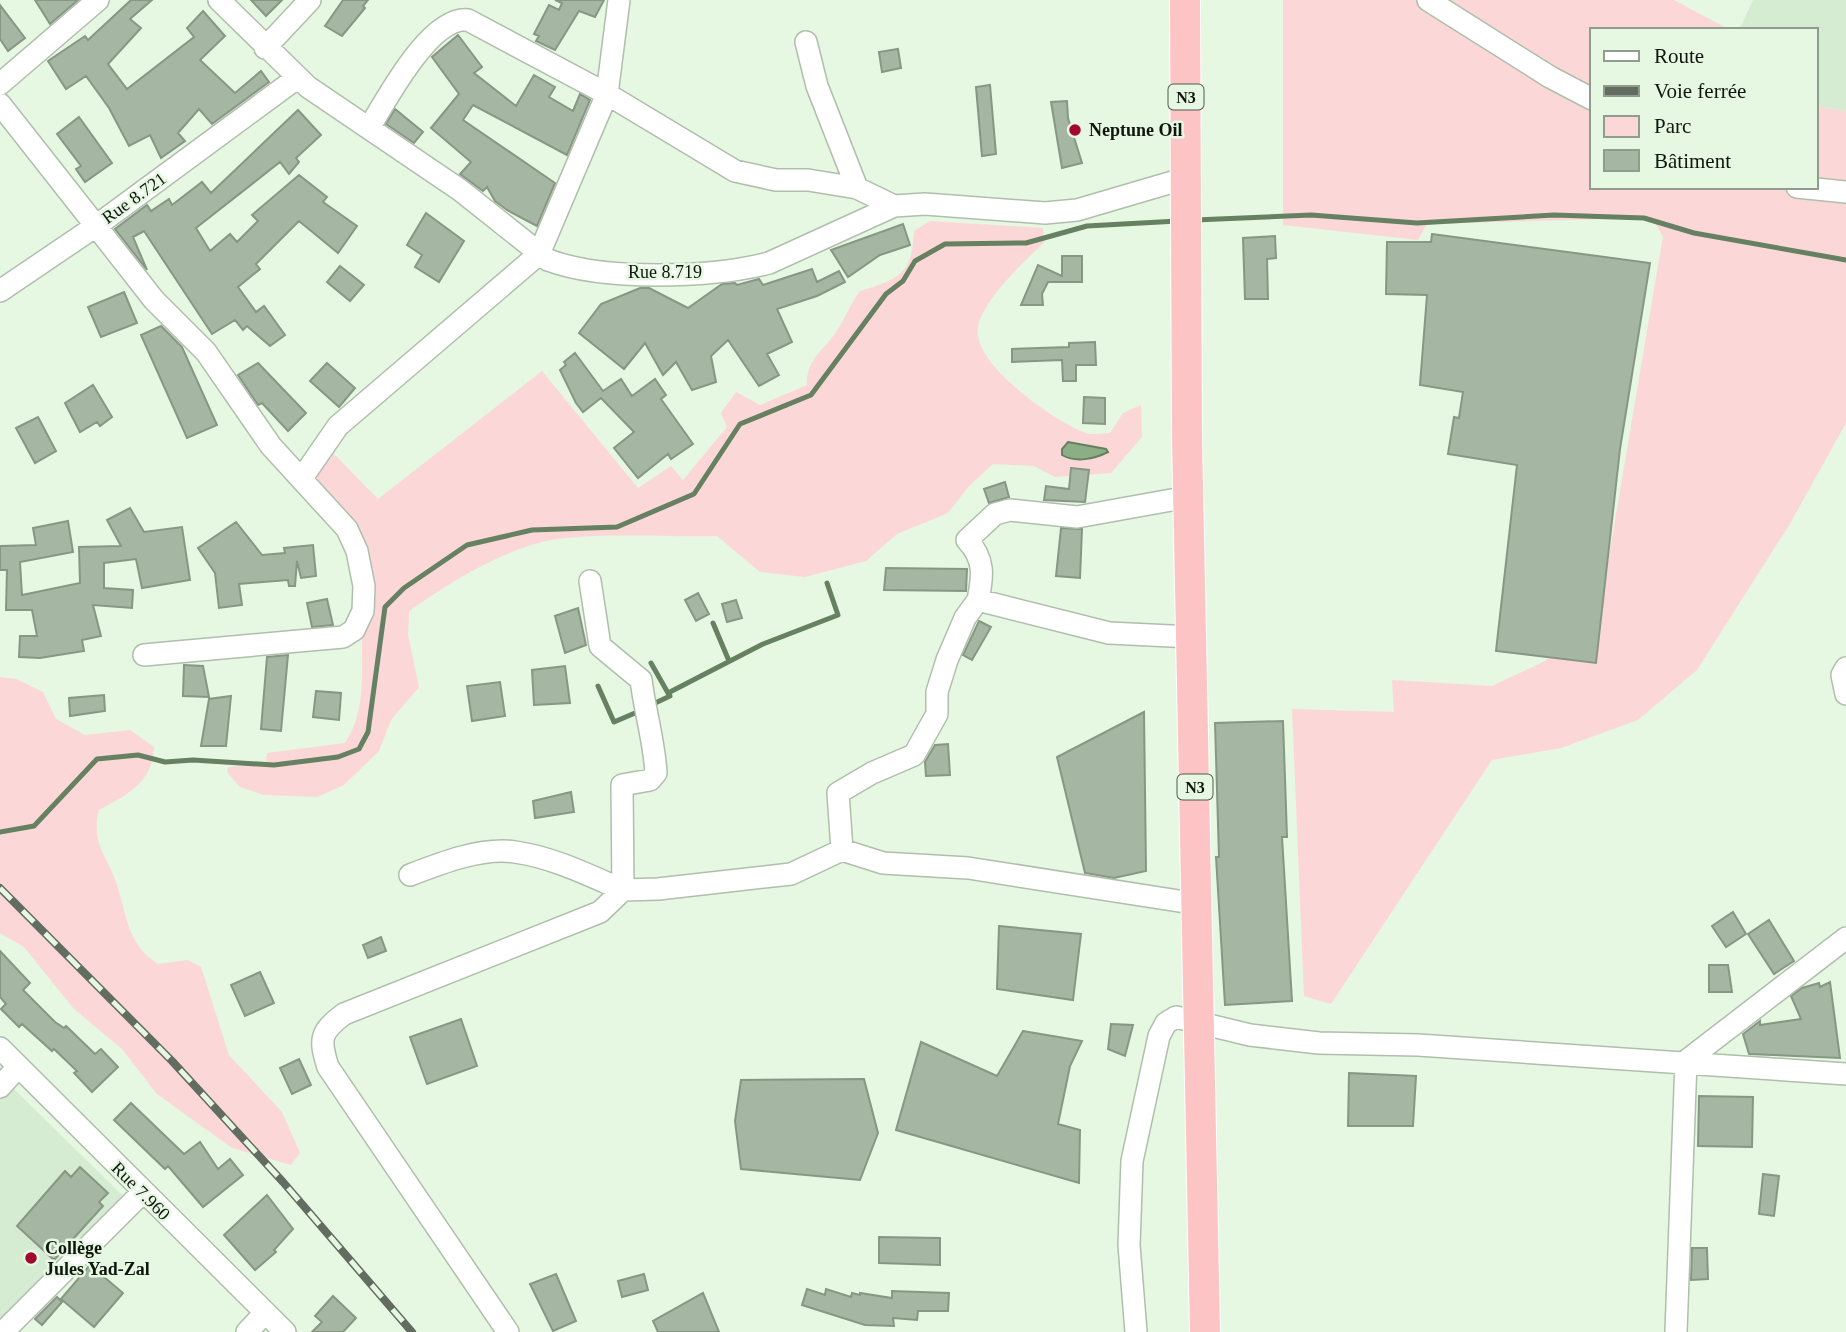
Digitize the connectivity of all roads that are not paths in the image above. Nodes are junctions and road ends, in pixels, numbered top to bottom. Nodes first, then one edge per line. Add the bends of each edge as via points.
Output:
1 (98, 0) edge
2 (219, 0) edge
3 (310, 0) edge
4 (620, 0) edge
5 (1185, 0) edge
6 (1428, 0) edge
7 (806, 43) dead end
8 (265, 48) junction
9 (297, 78) junction
10 (0, 84) edge
11 (607, 94) junction
12 (1590, 98) edge
13 (0, 104) edge
14 (369, 128) junction
15 (1186, 186) junction
16 (857, 188) junction
17 (1817, 189) edge
18 (1846, 192) edge
19 (894, 206) junction
20 (96, 226) junction
21 (539, 254) junction
22 (0, 291) edge
23 (302, 478) junction
24 (1188, 497) junction
25 (590, 582) dead end
26 (978, 600) junction
27 (1192, 637) junction
28 (144, 655) dead end
29 (1846, 668) edge
30 (1846, 694) edge
31 (842, 850) junction
32 (410, 875) dead end
33 (623, 890) junction
34 (1198, 904) junction
35 (1846, 938) edge
36 (1200, 1023) junction
37 (0, 1048) edge
38 (1686, 1061) junction
39 (18, 1067) junction
40 (1846, 1074) edge
41 (0, 1087) edge
42 (142, 1193) junction
43 (265, 1313) junction
44 (3, 1332) edge
45 (247, 1332) edge
46 (285, 1332) edge
47 (508, 1332) edge
48 (1136, 1332) edge
49 (1205, 1332) edge
50 (1676, 1332) edge

1 - 10 street
2 - 8 street, Rue 8.719
3 - 8 street
4 - 11 street
5 - 15 highway, N3
6 - 12 street
7 - 16 street via 817,86
8 - 9 street, Rue 8.719
9 - 14 street, Rue 8.719
9 - 20 street, Rue 8.721
11 - 14 street via 468,20 457,19 411,62
11 - 16 street via 735,171
11 - 21 street
13 - 20 street, Rue 8.721
14 - 21 street, Rue 8.719 via 460,190
15 - 19 street, Rue 8.719 via 1045,213
15 - 24 highway, N3
16 - 19 street
17 - 18 street
19 - 21 street, Rue 8.719 via 769,264 747,269 650,275 565,267
20 - 22 street
20 - 23 street via 154,300 206,352 271,446
21 - 23 street via 338,426
23 - 28 street via 346,529 357,551 364,586 363,611 354,630 343,637
24 - 26 street via 1077,517 1010,510 995,514 967,540 977,550 984,573
24 - 27 highway, N3
25 - 33 street via 600,646 641,680 645,715 654,737 656,773 650,780 622,785
26 - 27 street via 1109,633
26 - 31 street via 947,660 937,692 937,714 914,755 838,793
27 - 34 highway, N3
29 - 30 street via 1842,675
31 - 33 street via 791,874
31 - 34 street via 883,863 968,868
32 - 33 street via 454,858 513,851
33 - 47 street via 600,912 344,1014 327,1027 321,1045 328,1067 350,1101
34 - 36 highway, N3
35 - 38 street
36 - 38 street via 1250,1035 1319,1043
36 - 48 street via 1176,1017 1159,1036 1132,1161 1129,1245
36 - 49 highway, N3
37 - 39 street, Rue 7.960
38 - 40 street
38 - 50 street
39 - 41 street
39 - 42 street, Rue 7.960
42 - 43 street, Rue 7.960
42 - 44 street
43 - 45 street
43 - 46 street, Rue 7.960

